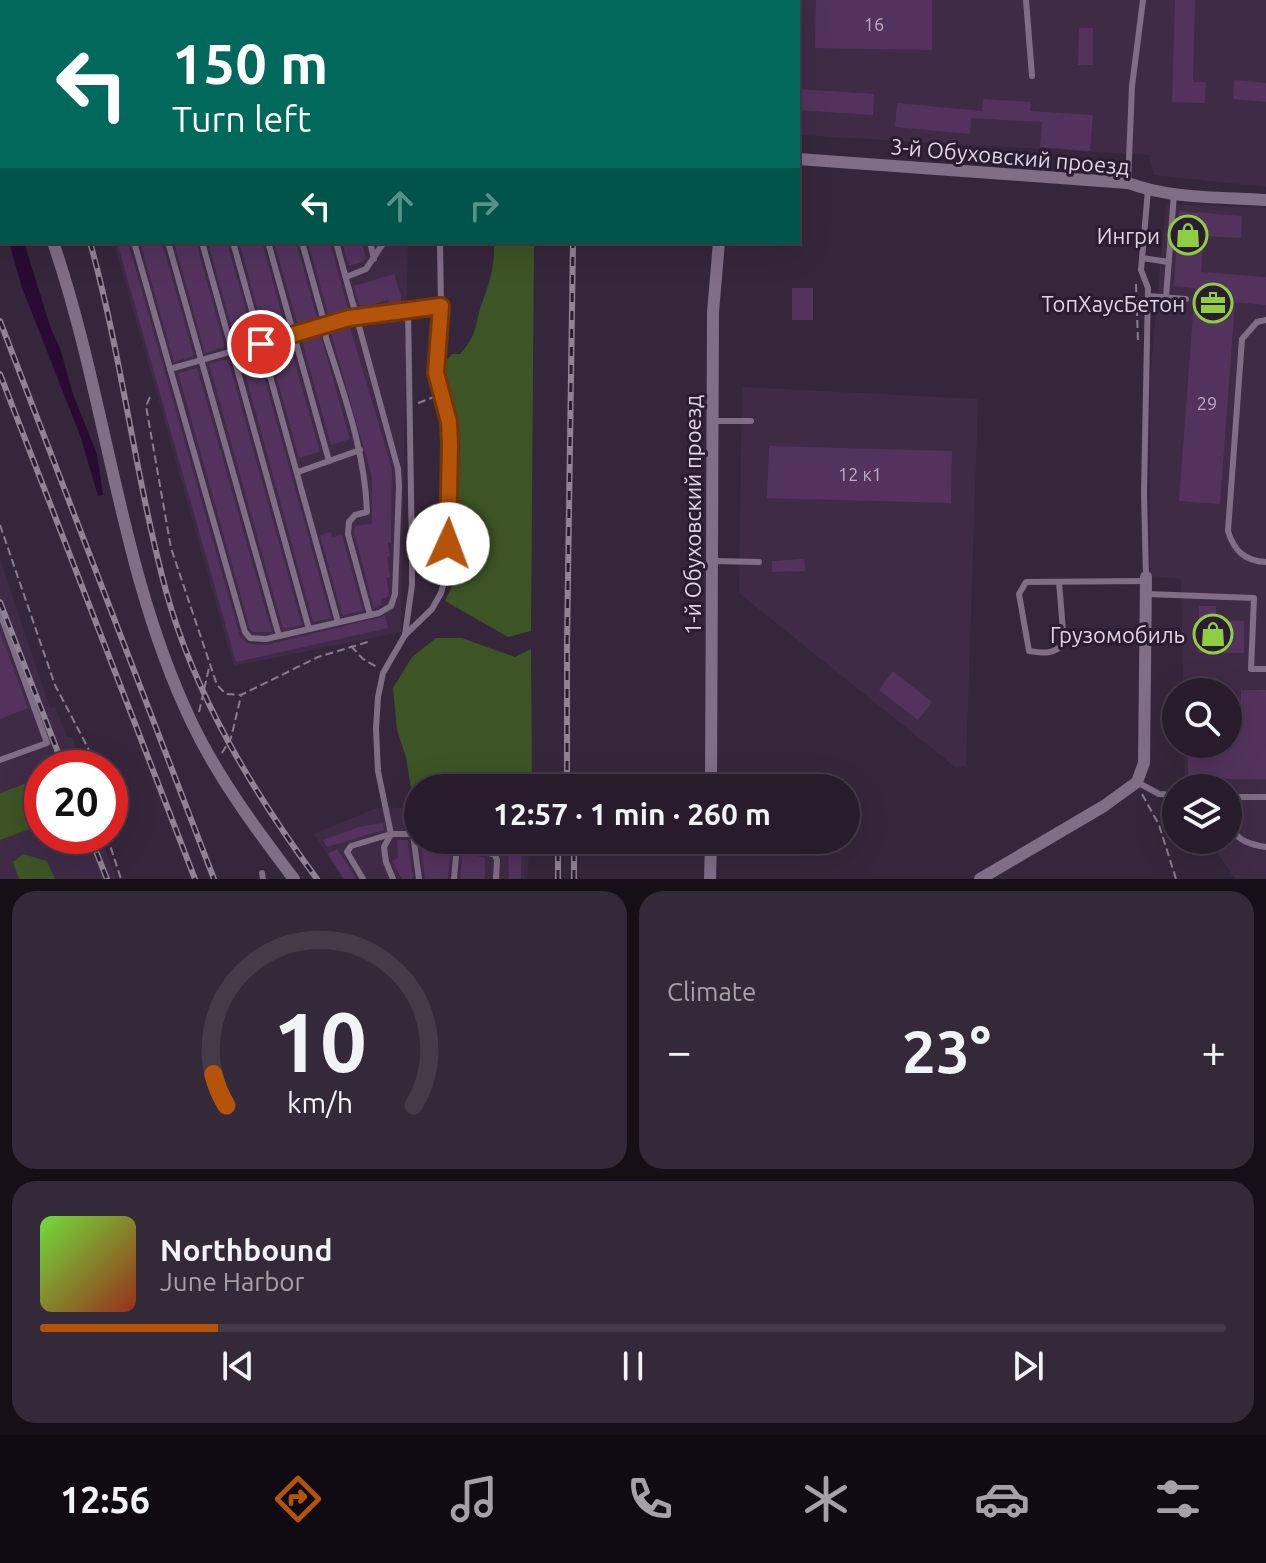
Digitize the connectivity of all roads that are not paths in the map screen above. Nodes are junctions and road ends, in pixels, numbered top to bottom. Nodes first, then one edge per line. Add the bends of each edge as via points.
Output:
1 (1026, 0) edge
2 (1143, 0) edge
3 (1032, 76) dead end
4 (800, 159) edge
5 (1128, 183) junction
6 (1148, 190) junction
7 (1174, 194) junction
8 (1266, 200) edge
9 (54, 244) edge
10 (135, 244) edge
11 (169, 244) edge
12 (203, 244) edge
13 (234, 244) edge
14 (269, 244) edge
15 (303, 244) edge
16 (337, 244) edge
17 (370, 244) edge
18 (383, 244) edge
19 (440, 244) edge
20 (719, 244) edge
21 (1142, 258) junction
22 (374, 259) junction
23 (1169, 262) junction
24 (346, 277) junction
25 (1148, 296) junction
26 (1166, 297) junction
27 (1186, 299) dead end
28 (441, 306) junction
29 (408, 309) junction
30 (355, 317) junction
31 (1266, 320) edge
32 (325, 325) junction
33 (294, 334) junction
34 (261, 344) junction
35 (231, 352) junction
36 (201, 360) junction
37 (170, 369) junction
38 (713, 421) junction
39 (751, 421) dead end
40 (360, 450) junction
41 (329, 461) junction
42 (298, 472) junction
43 (712, 561) junction
44 (759, 562) dead end
45 (1266, 562) edge
46 (1059, 582) junction
47 (1146, 584) junction
48 (0, 613) edge
49 (370, 615) junction
50 (338, 622) junction
51 (309, 629) junction
52 (405, 635) junction
53 (279, 636) junction
54 (1266, 669) edge
55 (0, 760) edge
56 (711, 774) edge
57 (1137, 782) junction
58 (1162, 794) edge
59 (1242, 797) edge
60 (1266, 797) edge
61 (391, 834) junction
62 (404, 834) edge
63 (1242, 840) edge
64 (1266, 847) edge
65 (417, 854) edge
66 (456, 854) edge
67 (493, 854) edge
68 (711, 854) edge
69 (288, 877) edge
70 (363, 879) edge
71 (393, 879) edge
72 (419, 879) edge
73 (454, 879) edge
74 (496, 879) edge
75 (710, 879) edge
76 (980, 879) edge

1 - 3 lane
2 - 5 lane
4 - 5 street, 3-й Обуховский проезд
5 - 6 street, 3-й Обуховский проезд
6 - 7 street, 3-й Обуховский проезд
6 - 21 lane
7 - 8 street, 3-й Обуховский проезд
7 - 23 lane
9 - 69 street via 72,299 147,607 191,723
10 - 37 lane
11 - 36 lane
12 - 35 lane
13 - 34 lane
14 - 33 lane
15 - 32 lane
16 - 24 lane
17 - 22 lane
18 - 22 lane
19 - 28 lane
20 - 38 street, 1-й Обуховский проезд
21 - 23 lane
21 - 25 lane
22 - 24 lane via 366,269
23 - 26 lane
24 - 30 lane
25 - 26 lane
25 - 47 lane
26 - 27 lane
28 - 29 lane
28 - 52 lane via 436,373 449,422 447,571 432,609
29 - 30 lane
29 - 52 lane via 412,585
30 - 32 lane
30 - 49 lane via 399,487 395,594 391,606
31 - 45 lane via 1257,322 1242,339 1228,531 1232,546 1243,556
32 - 33 lane
32 - 40 lane
33 - 34 lane
33 - 41 lane
34 - 35 lane
34 - 42 lane
35 - 36 lane
35 - 51 lane
36 - 37 lane
36 - 53 lane
37 - 53 lane via 245,632 250,638
38 - 39 lane
38 - 43 street, 1-й Обуховский проезд
40 - 41 lane
40 - 49 lane via 367,512 355,515 348,534
41 - 42 lane
42 - 50 lane
43 - 44 lane
43 - 56 street, 1-й Обуховский проезд
46 - 46 lane via 1064,643 1049,653 1029,651 1022,586
46 - 47 lane
47 - 54 lane via 1254,598 1251,669
47 - 57 street via 1144,763
48 - 55 lane via 47,743
49 - 50 lane
50 - 51 lane
51 - 53 lane
52 - 61 lane via 385,670 378,697 378,771
57 - 58 lane
57 - 76 street
59 - 60 lane
61 - 62 lane
61 - 70 lane via 351,846 347,852
61 - 71 lane via 384,847
63 - 64 lane
65 - 72 lane
66 - 73 lane
67 - 74 lane
68 - 75 street

